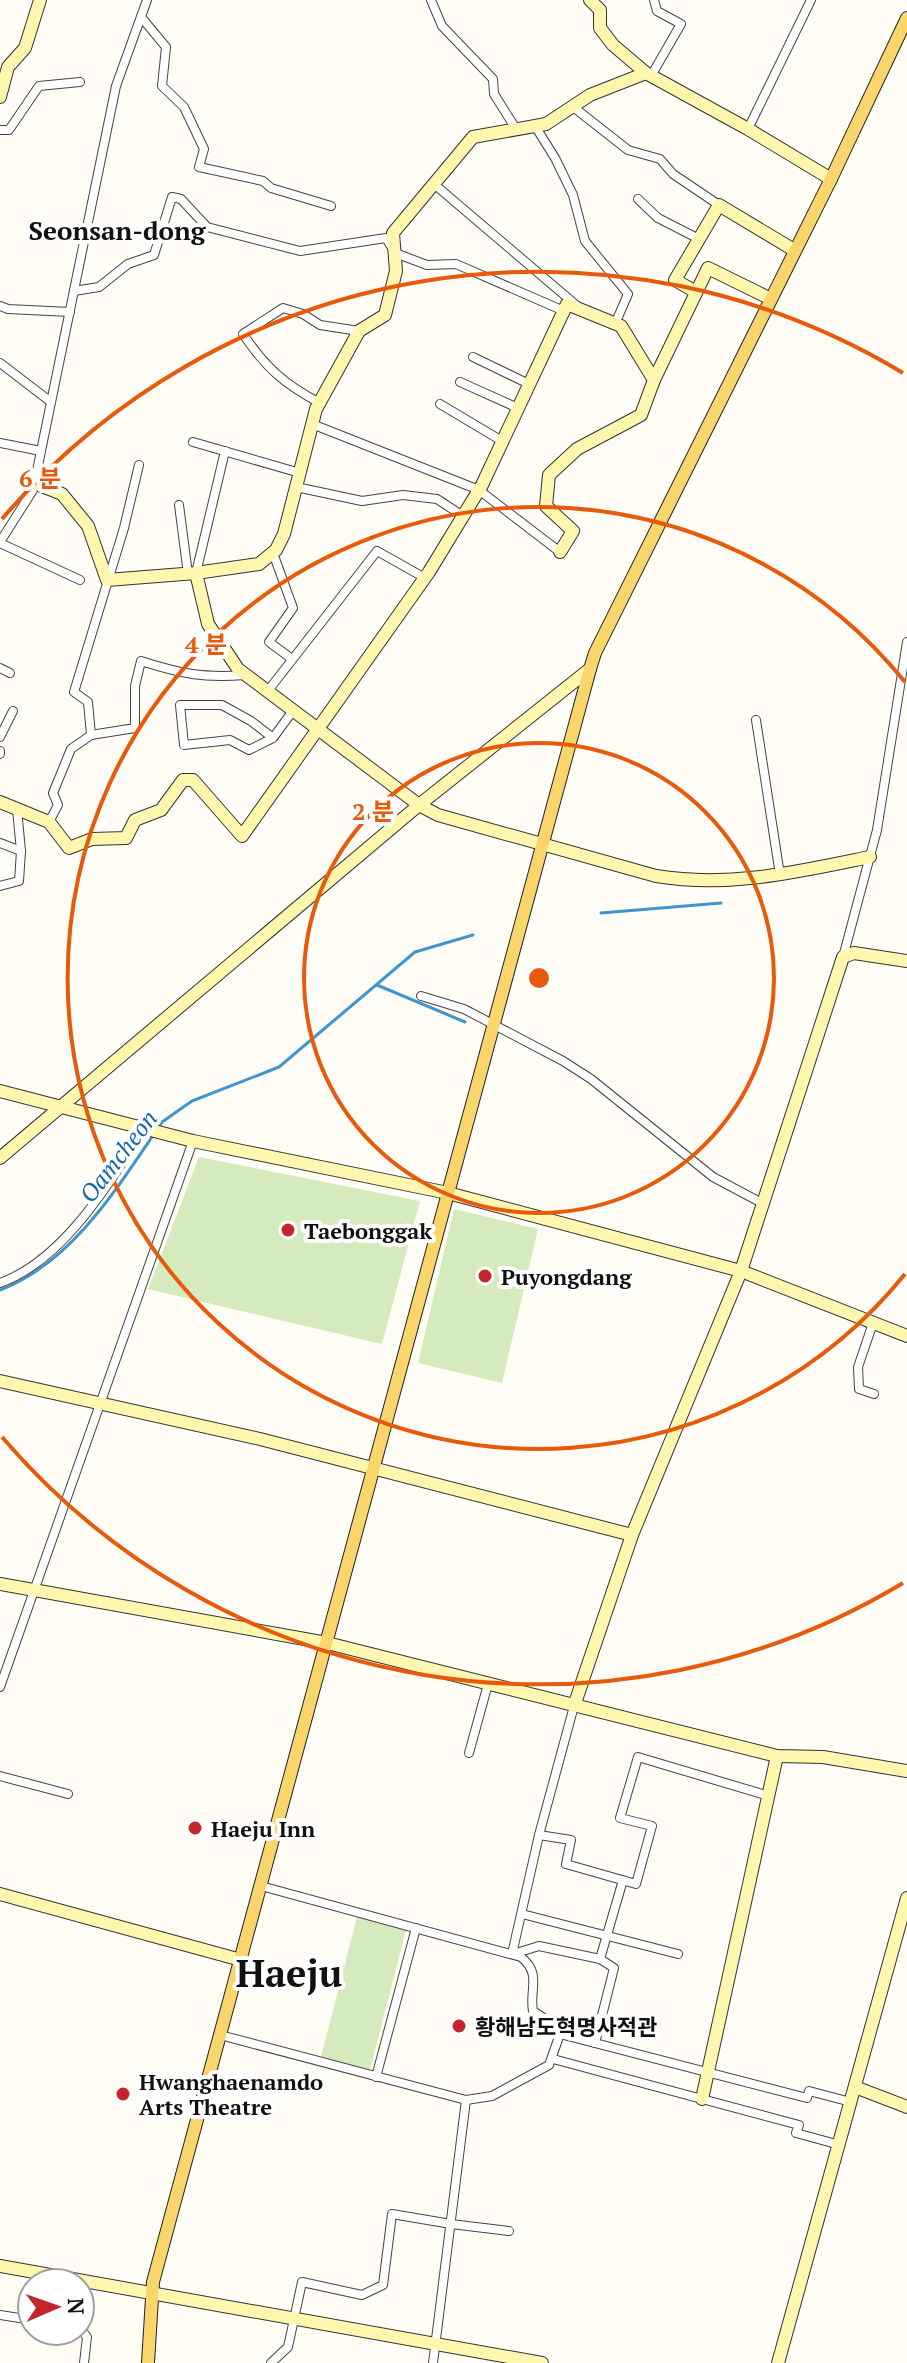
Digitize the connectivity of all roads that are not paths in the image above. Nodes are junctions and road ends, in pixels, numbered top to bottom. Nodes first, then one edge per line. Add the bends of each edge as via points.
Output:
1 (40, 0) edge
2 (147, 0) edge
3 (431, 0) edge
4 (590, 0) edge
5 (654, 0) edge
6 (811, 0) edge
7 (141, 17) junction
8 (907, 18) edge
9 (648, 74) junction
10 (80, 82) dead end
11 (0, 97) edge
12 (572, 106) junction
13 (535, 126) junction
14 (516, 129) junction
15 (748, 129) junction
16 (0, 130) edge
17 (831, 179) junction
18 (434, 184) junction
19 (638, 199) dead end
20 (719, 205) junction
21 (331, 206) dead end
22 (699, 239) junction
23 (794, 250) junction
24 (395, 253) junction
25 (74, 291) junction
26 (696, 292) junction
27 (771, 299) junction
28 (0, 306) edge
29 (564, 311) junction
30 (583, 311) junction
31 (70, 312) junction
32 (615, 324) junction
33 (359, 331) junction
34 (473, 357) dead end
35 (0, 363) edge
36 (654, 380) junction
37 (460, 382) dead end
38 (529, 384) junction
39 (51, 402) junction
40 (320, 403) junction
41 (440, 404) dead end
42 (518, 408) junction
43 (312, 424) junction
44 (502, 441) junction
45 (193, 442) dead end
46 (0, 443) edge
47 (41, 451) junction
48 (225, 451) junction
49 (139, 465) dead end
50 (300, 473) junction
51 (34, 483) junction
52 (296, 487) junction
53 (479, 490) junction
54 (179, 505) dead end
55 (463, 516) junction
56 (0, 542) edge
57 (560, 552) joint
58 (273, 553) junction
59 (192, 573) junction
60 (425, 578) junction
61 (80, 580) dead end
62 (107, 580) junction
63 (907, 642) edge
64 (292, 659) junction
65 (0, 668) edge
66 (590, 669) junction
67 (10, 673) dead end
68 (245, 675) junction
69 (267, 692) junction
70 (13, 711) dead end
71 (292, 712) junction
72 (756, 720) dead end
73 (316, 731) junction
74 (91, 735) junction
75 (0, 737) edge
76 (273, 738) junction
77 (0, 802) edge
78 (419, 805) junction
79 (17, 809) junction
80 (49, 822) junction
81 (0, 843) edge
82 (544, 845) junction
83 (21, 851) junction
84 (870, 857) junction
85 (780, 875) junction
86 (0, 886) edge
87 (843, 957) junction
88 (907, 961) edge
89 (421, 996) dead end
90 (494, 1026) junction
91 (0, 1091) edge
92 (60, 1108) junction
93 (144, 1129) junction
94 (193, 1141) junction
95 (0, 1158) edge
96 (448, 1193) junction
97 (762, 1203) junction
98 (741, 1271) junction
99 (0, 1283) edge
100 (873, 1323) junction
101 (907, 1336) edge
102 (0, 1381) edge
103 (874, 1394) dead end
104 (102, 1403) junction
105 (373, 1469) junction
106 (632, 1535) junction
107 (0, 1584) edge
108 (33, 1590) junction
109 (327, 1643) junction
110 (488, 1684) junction
111 (0, 1687) edge
112 (574, 1706) junction
113 (469, 1753) dead end
114 (777, 1756) junction
115 (907, 1771) edge
116 (0, 1776) edge
117 (68, 1794) dead end
118 (769, 1796) junction
119 (539, 1835) junction
120 (623, 1880) junction
121 (261, 1886) junction
122 (0, 1894) edge
123 (907, 1898) edge
124 (522, 1914) junction
125 (416, 1928) junction
126 (606, 1937) junction
127 (512, 1954) junction
128 (678, 1954) dead end
129 (600, 1959) junction
130 (241, 1960) junction
131 (560, 2034) junction
132 (220, 2035) junction
133 (595, 2043) junction
134 (553, 2059) junction
135 (708, 2073) junction
136 (376, 2077) junction
137 (855, 2087) junction
138 (702, 2099) junction
139 (466, 2100) junction
140 (851, 2102) junction
141 (907, 2107) edge
142 (840, 2145) junction
143 (451, 2224) junction
144 (509, 2231) dead end
145 (0, 2266) edge
146 (151, 2292) junction
147 (294, 2319) junction
148 (436, 2344) junction
149 (148, 2363) edge
150 (271, 2363) edge
151 (433, 2363) edge
152 (542, 2363) edge
153 (778, 2363) edge

1 - 11 street via 25,48 8,67
2 - 7 street
3 - 14 street via 442,26 493,79 494,94
4 - 9 street via 600,10 600,28 613,45
5 - 9 street via 657,11 681,24
6 - 15 street
7 - 21 street via 166,47 162,86 184,107 204,149 199,167 263,181
7 - 25 street via 116,86
8 - 17 main road
9 - 12 street
9 - 15 street
10 - 16 street via 39,86 9,130
12 - 13 street
12 - 20 street via 628,150 660,159
13 - 14 street
13 - 32 street via 573,195 585,241 628,294
14 - 18 street via 473,137
15 - 17 street
17 - 23 main road
18 - 24 street via 393,233
18 - 30 street
19 - 22 street via 658,218
20 - 22 street
20 - 23 street
22 - 26 street via 675,280
23 - 27 main road
24 - 25 street via 386,238 300,251 207,227 181,199 172,197 154,255 128,264 99,287
24 - 29 street via 427,265 456,264
24 - 33 street via 385,315
25 - 31 street
26 - 27 street via 708,268
26 - 36 street
27 - 66 main road
28 - 31 street
29 - 30 street via 567,304
29 - 38 street
30 - 32 street
31 - 39 street
32 - 36 street
33 - 40 street
33 - 40 street via 320,325 283,308 243,334 275,375
34 - 38 street
35 - 39 street
36 - 57 street via 641,415 577,449 549,475 546,506 573,531
37 - 42 street
38 - 42 street
39 - 47 street
40 - 43 street
41 - 44 street
42 - 44 street
43 - 50 street
43 - 53 street
44 - 53 street
45 - 48 street
46 - 47 street
47 - 51 street
48 - 50 street
48 - 59 street
49 - 62 street
50 - 52 street
51 - 56 street
51 - 62 street via 62,494 88,526
52 - 55 street via 362,501 403,495 437,499
52 - 58 street via 284,534
53 - 55 street
53 - 57 street
54 - 59 street
55 - 60 street
56 - 61 street
58 - 59 street via 259,564
58 - 64 street via 293,608 269,642
59 - 62 street
59 - 68 street via 208,624
60 - 64 street via 377,551
60 - 73 street
62 - 74 street via 74,692 88,702
63 - 84 street
64 - 69 street
65 - 67 street
66 - 78 street
66 - 82 main road
68 - 69 street
68 - 74 street via 206,677 141,661 135,728
69 - 71 street
70 - 75 street
71 - 73 street
71 - 76 street
72 - 85 street
73 - 78 street
73 - 80 street via 242,836 193,780 183,780 161,810 135,820 126,838 92,839 69,848
74 - 80 street via 71,749 53,793 58,805
76 - 76 street via 222,705 180,705 184,745 230,740 249,750
77 - 79 street
78 - 82 street
78 - 92 street
79 - 80 street
79 - 83 street
81 - 83 street
82 - 85 street via 684,881
82 - 90 main road
83 - 86 street via 19,881
84 - 85 street
84 - 87 street
87 - 88 street via 854,953
87 - 97 street
89 - 90 street via 464,1009
90 - 96 main road
90 - 97 street via 591,1079 713,1177
91 - 92 street
92 - 93 street
92 - 95 street
93 - 94 street
93 - 99 street via 98,1201 52,1251
94 - 96 street
94 - 104 street
96 - 98 street
96 - 105 main road
97 - 98 street
98 - 100 street
98 - 106 street
100 - 101 street
100 - 103 street via 858,1367 859,1389
102 - 104 street
104 - 105 street
104 - 108 street
105 - 106 street
105 - 109 main road
106 - 112 street
107 - 108 street
108 - 109 street
108 - 111 street
109 - 110 street
109 - 121 main road
110 - 112 street
110 - 113 street
112 - 114 street
112 - 119 street
114 - 115 street via 823,1757
114 - 118 street
116 - 117 street
118 - 120 street via 638,1757 620,1818 652,1826 636,1884
118 - 135 street
119 - 120 street via 571,1840 566,1864
119 - 124 street
120 - 126 street
121 - 125 street
121 - 130 main road
122 - 130 street
123 - 137 street
124 - 126 street
124 - 127 street
125 - 127 street
125 - 136 street
126 - 128 street
126 - 129 street
127 - 129 street via 539,1946
127 - 131 street via 527,1962 535,1978 533,2011
129 - 133 street via 614,1968
130 - 132 main road
131 - 133 street
131 - 134 street
132 - 136 street
132 - 146 main road
133 - 135 street
134 - 138 street
134 - 139 street via 492,2096
135 - 138 street
135 - 140 street via 807,2098 809,2091
136 - 139 street
137 - 140 street
137 - 141 street
138 - 142 street via 799,2125 796,2133
139 - 143 street
140 - 142 street
142 - 153 street
143 - 144 street
143 - 147 street via 392,2214 383,2285 362,2295 302,2282
143 - 148 street
145 - 146 street
146 - 147 street
146 - 149 main road
147 - 148 street
147 - 150 street via 288,2347
148 - 151 street
148 - 152 street

